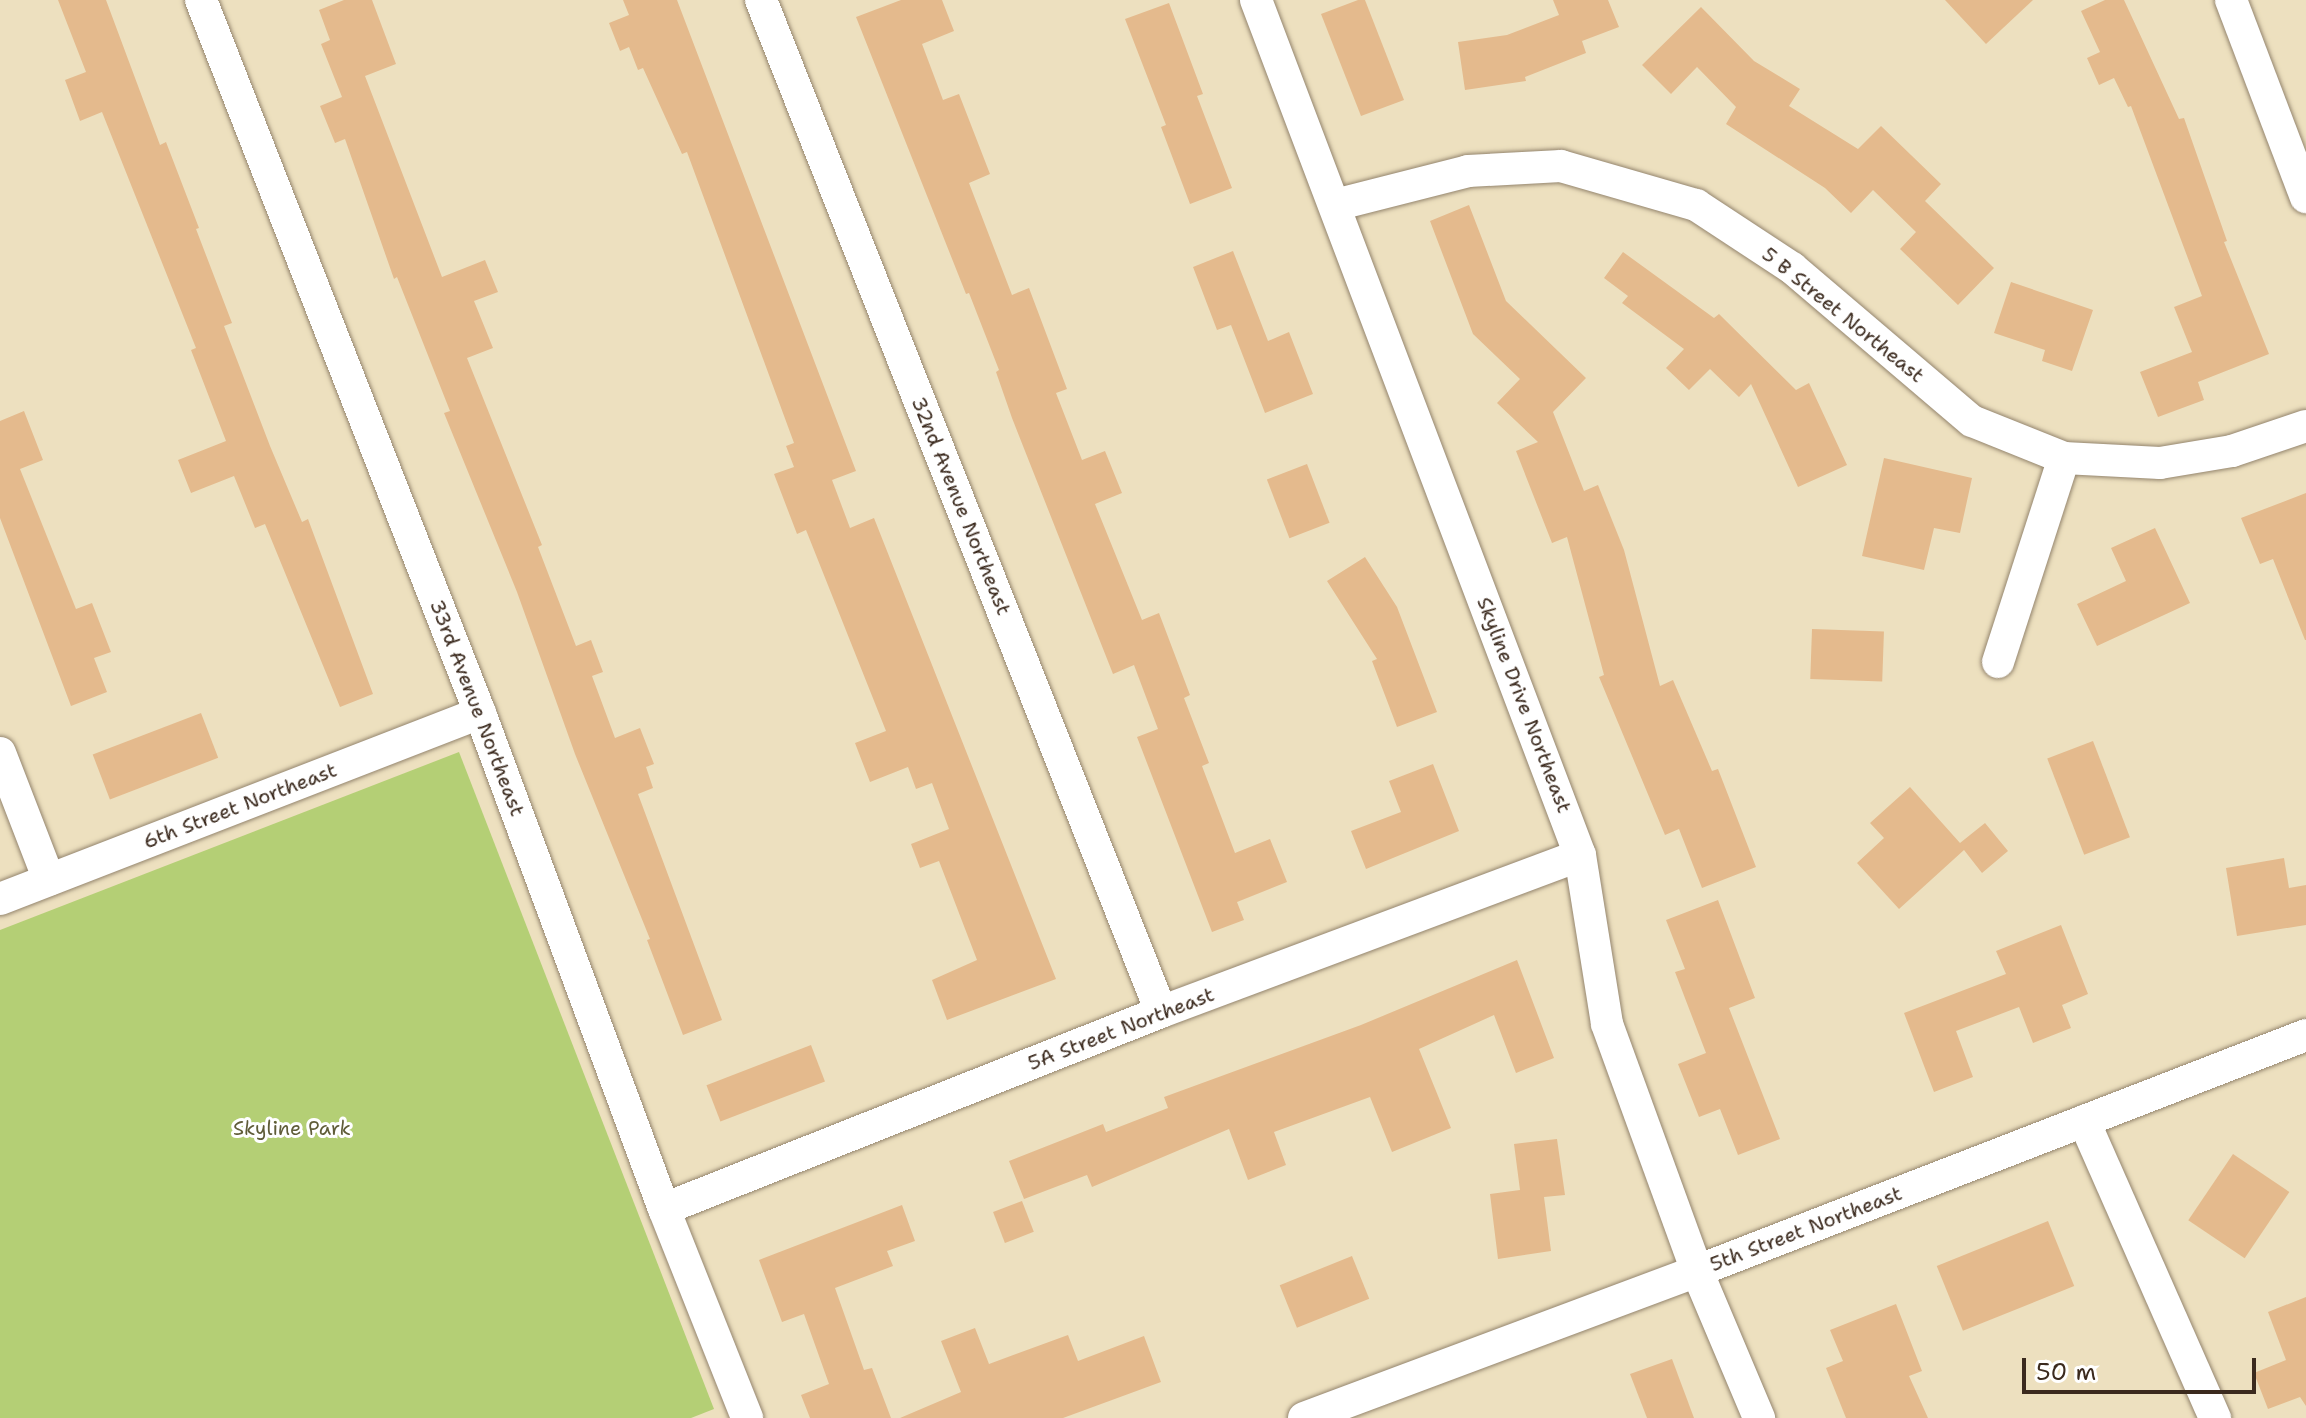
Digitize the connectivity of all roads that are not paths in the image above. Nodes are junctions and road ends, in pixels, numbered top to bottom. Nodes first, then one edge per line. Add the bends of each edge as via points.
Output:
1 (201, 0) edge
2 (761, 0) edge
3 (1256, 0) edge
4 (2231, 0) edge
5 (2306, 197) edge
6 (1335, 205) junction
7 (2306, 426) edge
8 (2064, 458) junction
9 (1998, 662) dead end
10 (480, 713) junction
11 (0, 753) edge
12 (1580, 855) junction
13 (49, 880) junction
14 (0, 899) edge
15 (1161, 1012) junction
16 (2306, 1035) edge
17 (2084, 1121) junction
18 (664, 1209) junction
19 (1697, 1271) junction
20 (747, 1418) edge
21 (1304, 1418) edge
22 (1759, 1418) edge
23 (2215, 1418) edge

1 - 10 street, 33rd Avenue Northeast
2 - 15 street, 32nd Avenue Northeast
3 - 6 street, Skyline Drive Northeast
4 - 5 street
6 - 8 street, 5 B Street Northeast via 1468,171 1561,166 1696,205 1792,268 1972,421
6 - 12 street, Skyline Drive Northeast
7 - 8 street, 5 B Street Northeast via 2232,451 2160,463
8 - 9 street
10 - 13 street, 6th Street Northeast
10 - 18 street, 33rd Avenue Northeast
11 - 13 street
12 - 15 street, 5A Street Northeast
12 - 19 street, Skyline Drive Northeast via 1607,1024
13 - 14 street, 6th Street Northeast
15 - 18 street, 5A Street Northeast
16 - 17 street, 5th Street Northeast
17 - 19 street, 5th Street Northeast
17 - 23 street
18 - 20 street, 33rd Avenue Northeast
19 - 21 street, 5th Street Northeast
19 - 22 street, Skyline Drive Northeast

